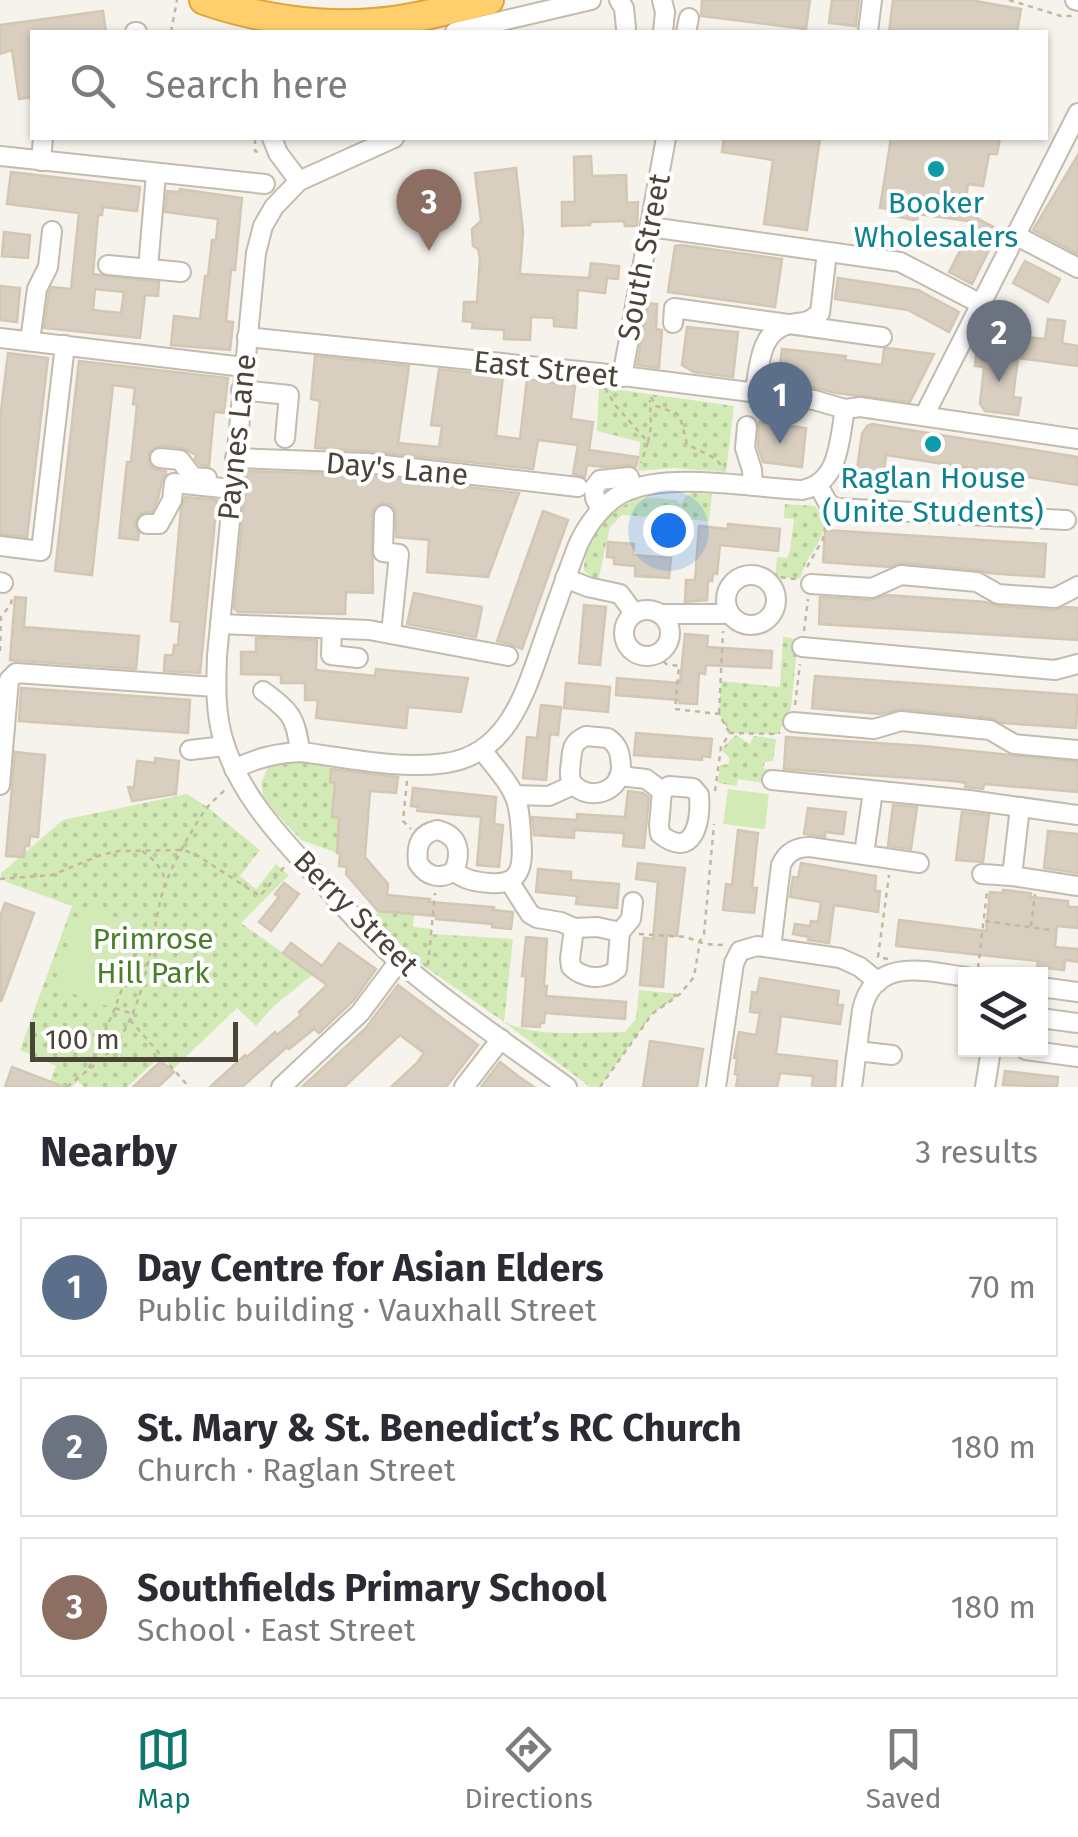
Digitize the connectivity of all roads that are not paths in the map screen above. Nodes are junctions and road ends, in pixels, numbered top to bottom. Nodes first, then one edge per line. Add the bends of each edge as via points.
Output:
1 (204, 0) edge
2 (242, 0) edge
3 (489, 0) edge
4 (591, 0) edge
5 (618, 0) edge
6 (662, 0) edge
7 (872, 0) edge
8 (291, 20) junction
9 (626, 28) dead end
10 (464, 30) edge
11 (663, 30) edge
12 (868, 30) edge
13 (1078, 112) edge
14 (44, 140) edge
15 (273, 140) edge
16 (390, 140) edge
17 (666, 140) edge
18 (0, 156) edge
19 (40, 161) junction
20 (156, 174) junction
21 (299, 182) junction
22 (265, 184) dead end
23 (650, 227) junction
24 (52, 232) dead end
25 (1017, 236) junction
26 (827, 252) junction
27 (108, 265) dead end
28 (148, 268) junction
29 (1078, 268) edge
30 (181, 272) dead end
31 (981, 304) junction
32 (673, 323) dead end
33 (787, 324) junction
34 (882, 336) dead end
35 (247, 337) junction
36 (0, 338) edge
37 (30, 341) junction
38 (64, 345) junction
39 (244, 366) junction
40 (622, 377) junction
41 (241, 390) junction
42 (754, 394) junction
43 (845, 409) junction
44 (924, 416) junction
45 (747, 426) dead end
46 (285, 438) dead end
47 (1078, 439) edge
48 (160, 458) dead end
49 (234, 458) junction
50 (232, 485) junction
51 (818, 485) junction
52 (753, 486) junction
53 (565, 492) dead end
54 (384, 515) dead end
55 (1066, 520) dead end
56 (148, 524) dead end
57 (0, 546) edge
58 (565, 578) junction
59 (809, 580) road end
60 (1078, 586) edge
61 (634, 613) junction
62 (726, 613) junction
63 (661, 614) junction
64 (220, 624) junction
65 (332, 629) junction
66 (391, 634) junction
67 (802, 647) road end
68 (508, 656) dead end
69 (358, 658) dead end
70 (1078, 664) edge
71 (216, 686) junction
72 (263, 690) dead end
73 (792, 722) road end
74 (225, 746) junction
75 (190, 750) dead end
76 (482, 750) junction
77 (1078, 750) edge
78 (300, 752) junction
79 (238, 775) junction
80 (620, 776) junction
81 (772, 780) dead end
82 (0, 785) edge
83 (573, 785) junction
84 (662, 791) dead end
85 (873, 791) junction
86 (514, 795) junction
87 (1020, 806) junction
88 (1078, 815) edge
89 (864, 854) junction
90 (919, 862) dead end
91 (446, 874) junction
92 (986, 874) road end
93 (1012, 876) junction
94 (509, 881) junction
95 (1078, 886) edge
96 (633, 902) dead end
97 (574, 928) junction
98 (620, 932) junction
99 (771, 948) junction
100 (399, 961) junction
101 (958, 976) edge
102 (878, 982) junction
103 (1048, 988) edge
104 (1078, 992) edge
105 (1048, 1019) edge
106 (1078, 1023) edge
107 (501, 1039) junction
108 (857, 1051) junction
109 (1048, 1053) edge
110 (892, 1055) dead end
111 (1078, 1056) edge
112 (990, 1057) edge
113 (280, 1087) edge
114 (464, 1087) edge
115 (567, 1087) edge
116 (716, 1087) edge
117 (852, 1087) edge
118 (985, 1087) edge

1 - 8 highway
2 - 8 highway
3 - 8 highway via 376,23
4 - 10 street
5 - 9 street
6 - 11 street
7 - 12 street
13 - 25 street
14 - 19 street
15 - 21 street
16 - 21 street, Paynes Lane
17 - 23 street, South Street
18 - 19 street
19 - 20 street
20 - 22 street
20 - 28 street
21 - 35 street, Paynes Lane via 268,217 259,240
23 - 26 street
23 - 40 street, South Street
24 - 37 street
25 - 29 street
25 - 31 street
26 - 31 street via 900,262
26 - 33 street via 820,313 808,323
27 - 28 street
28 - 30 street
31 - 44 street
32 - 33 street via 674,308
33 - 34 street
33 - 42 street via 770,333 762,348
35 - 39 street, Paynes Lane
35 - 40 street, East Street
36 - 37 street
37 - 38 street
38 - 39 street
38 - 57 street via 41,551
39 - 41 street, Paynes Lane
40 - 42 street, East Street
41 - 46 street via 289,394
41 - 49 street, Paynes Lane
42 - 43 street, East Street
43 - 44 street, East Street
43 - 51 street via 835,462
44 - 47 street, East Street
45 - 52 street
48 - 50 street via 180,460 193,477
49 - 50 street, Paynes Lane
49 - 53 street, Day's Lane via 367,463
50 - 56 street via 174,483 159,524
50 - 64 street, Paynes Lane
51 - 52 street
51 - 55 street via 836,508
52 - 58 street via 631,483 583,534
54 - 66 street via 383,552 399,554
58 - 61 street via 620,594
58 - 76 street via 525,693
59 - 60 street via 872,588 901,575 1055,598
61 - 63 street
61 - 63 street via 624,628 625,642 650,656 666,646 670,632
62 - 62 street via 747,625 764,622 774,611 771,584 751,574 732,582
62 - 63 street
64 - 65 street
64 - 71 street, Paynes Lane
65 - 66 street
65 - 69 street via 332,655
66 - 68 street
67 - 70 street via 1055,670
71 - 74 street, Berry Street
71 - 82 street via 12,675
72 - 78 street via 297,724
73 - 77 street via 874,730 901,721 990,730 1014,744
74 - 75 street
74 - 79 street, Berry Street
76 - 78 street via 448,763 408,764
76 - 86 street
78 - 79 street via 260,757
79 - 100 street, Berry Street via 269,824
80 - 83 street via 606,792
80 - 83 street via 617,745 586,736 572,749
80 - 84 street via 650,780
81 - 85 street
83 - 86 street via 549,796
85 - 87 street
85 - 89 street
86 - 94 street via 523,857
87 - 88 street
87 - 93 street
89 - 90 street
89 - 99 street via 805,847 786,856
91 - 91 street via 418,864 425,834 437,830 456,841
91 - 94 street
92 - 93 street
93 - 95 street
94 - 97 street via 530,914
96 - 98 street
97 - 98 street
97 - 98 street via 570,960 586,976 617,969
99 - 102 street via 846,959
99 - 116 street via 750,947 734,962
100 - 107 street, Berry Street
100 - 113 street via 360,1013
101 - 102 street via 909,969
102 - 108 street via 865,998
103 - 104 street
105 - 106 street
107 - 114 street
107 - 115 street, Berry Street
108 - 110 street
108 - 117 street
109 - 111 street
112 - 118 street

